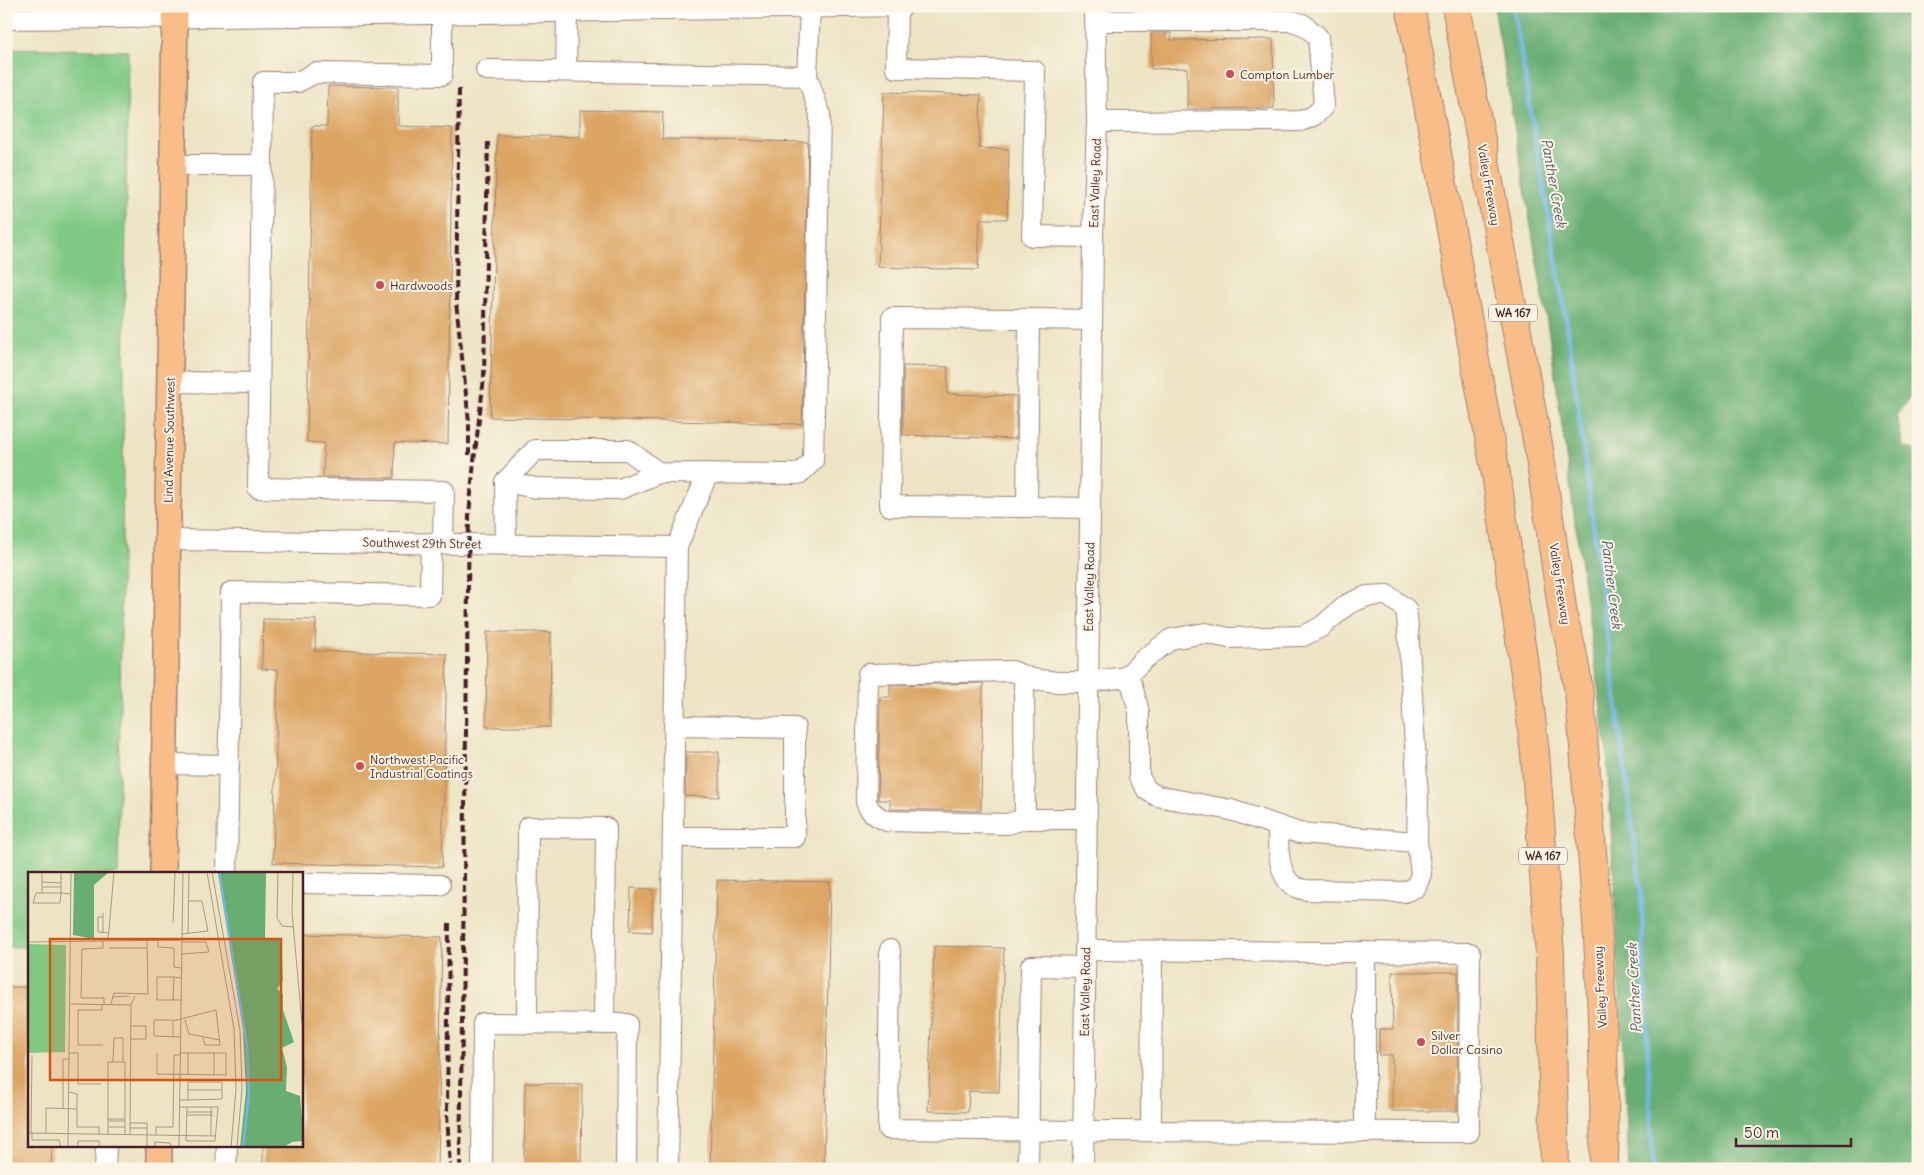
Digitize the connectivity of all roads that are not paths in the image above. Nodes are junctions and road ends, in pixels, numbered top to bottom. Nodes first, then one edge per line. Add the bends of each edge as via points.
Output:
1 (897, 6) edge
2 (903, 6) edge
3 (1410, 6) edge
4 (1456, 6) edge
5 (810, 8) junction
6 (483, 10) edge
7 (175, 12) edge
8 (567, 12) junction
9 (442, 14) junction
10 (1095, 14) edge
11 (6, 19) edge
12 (486, 70) dead end
13 (566, 71) junction
14 (807, 76) junction
15 (1097, 122) junction
16 (173, 165) junction
17 (262, 166) junction
18 (1093, 237) junction
19 (1029, 319) junction
20 (1092, 320) junction
21 (170, 382) junction
22 (259, 383) junction
23 (659, 473) junction
24 (708, 473) junction
25 (505, 482) junction
26 (1027, 507) junction
27 (1090, 508) junction
28 (168, 540) junction
29 (437, 544) junction
30 (506, 545) junction
31 (677, 547) junction
32 (1564, 621) junction
33 (1126, 677) junction
34 (1032, 678) junction
35 (1088, 682) junction
36 (674, 726) junction
37 (165, 764) junction
38 (229, 765) junction
39 (1025, 819) junction
40 (1087, 819) junction
41 (1278, 826) junction
42 (673, 837) junction
43 (1417, 842) junction
44 (163, 872) edge
45 (227, 872) edge
46 (302, 883) edge
47 (440, 885) dead end
48 (890, 950) dead end
49 (1152, 951) junction
50 (1365, 952) junction
51 (1085, 958) junction
52 (526, 1023) junction
53 (604, 1024) junction
54 (1029, 1131) junction
55 (1083, 1132) junction
56 (1150, 1132) junction
57 (1365, 1132) junction
58 (106, 1148) edge
59 (159, 1148) edge
60 (227, 1148) edge
61 (106, 1169) edge
62 (159, 1169) edge
63 (226, 1169) edge
64 (482, 1169) edge
65 (626, 1169) edge
66 (668, 1169) edge
67 (1028, 1169) edge
68 (1083, 1169) edge
69 (1555, 1169) edge
70 (1592, 1169) edge
71 (1604, 1169) edge

1 - 2 street
1 - 5 street
1 - 18 street via 896,68 1035,71 1032,236
3 - 69 highway, WA 167 via 1497,480 1530,710 1550,955
4 - 32 highway, Valley Freeway / WA 167 via 1539,450
5 - 8 street
5 - 14 street
6 - 8 street
6 - 9 street
7 - 9 street
7 - 11 street
7 - 16 main road, Lind Avenue Southwest
8 - 13 street
9 - 17 street via 442,75 315,73 298,82 263,82
10 - 15 street, East Valley Road
10 - 15 street via 1304,24 1318,37 1324,105 1311,118 1300,121
12 - 13 street
13 - 14 street
14 - 24 street via 820,114 813,461 798,474
15 - 18 street, East Valley Road
16 - 17 street
16 - 21 main road, Lind Avenue Southwest
17 - 22 street
18 - 20 street, East Valley Road
19 - 20 street
19 - 26 street
19 - 26 street via 892,318 890,506
20 - 27 street, East Valley Road
21 - 22 street
21 - 28 main road, Lind Avenue Southwest
22 - 29 street via 258,488 444,490
23 - 24 street
23 - 25 street via 620,489 536,488
23 - 25 street via 628,450 534,450
24 - 31 street
25 - 30 street
26 - 27 street
27 - 35 street, East Valley Road
28 - 29 street, Southwest 29th Street
28 - 37 main road, Lind Avenue Southwest
29 - 30 street, Southwest 29th Street
29 - 38 street via 430,595 231,592
30 - 31 street, Southwest 29th Street
31 - 36 street
32 - 70 highway via 1560,657 1582,862
32 - 71 highway, Valley Freeway / WA 167 via 1572,647 1577,687 1595,888
33 - 35 street
33 - 41 street via 1132,685 1139,712 1139,778 1147,790 1157,796 1231,810
33 - 43 street via 1171,639 1205,634 1229,638 1303,636 1321,627 1348,604 1367,596 1387,595 1406,610 1418,797
34 - 35 street
34 - 39 street via 1024,686
34 - 39 street via 1012,671 868,674 866,802 874,814 887,822 1007,824
35 - 40 street, East Valley Road
36 - 42 street
36 - 42 street via 795,728 795,837
37 - 38 street
37 - 44 main road, Lind Avenue Southwest
38 - 45 street
39 - 40 street
40 - 51 street, East Valley Road
41 - 43 street via 1299,833
41 - 43 street via 1279,856 1285,877 1293,886 1306,890 1404,892 1416,887 1421,874
42 - 66 street
46 - 47 street
48 - 54 street via 888,1129
49 - 50 street
49 - 51 street
49 - 56 street
50 - 57 street
50 - 57 street via 1470,953 1469,1132
51 - 54 street via 1031,966
51 - 55 street, East Valley Road
52 - 53 street
52 - 53 street via 528,827 606,828
52 - 64 street via 483,1023
53 - 65 street via 627,1024
54 - 55 street
54 - 67 street
55 - 56 street
55 - 68 street, East Valley Road
56 - 57 street
58 - 61 street
59 - 62 main road
60 - 63 street

